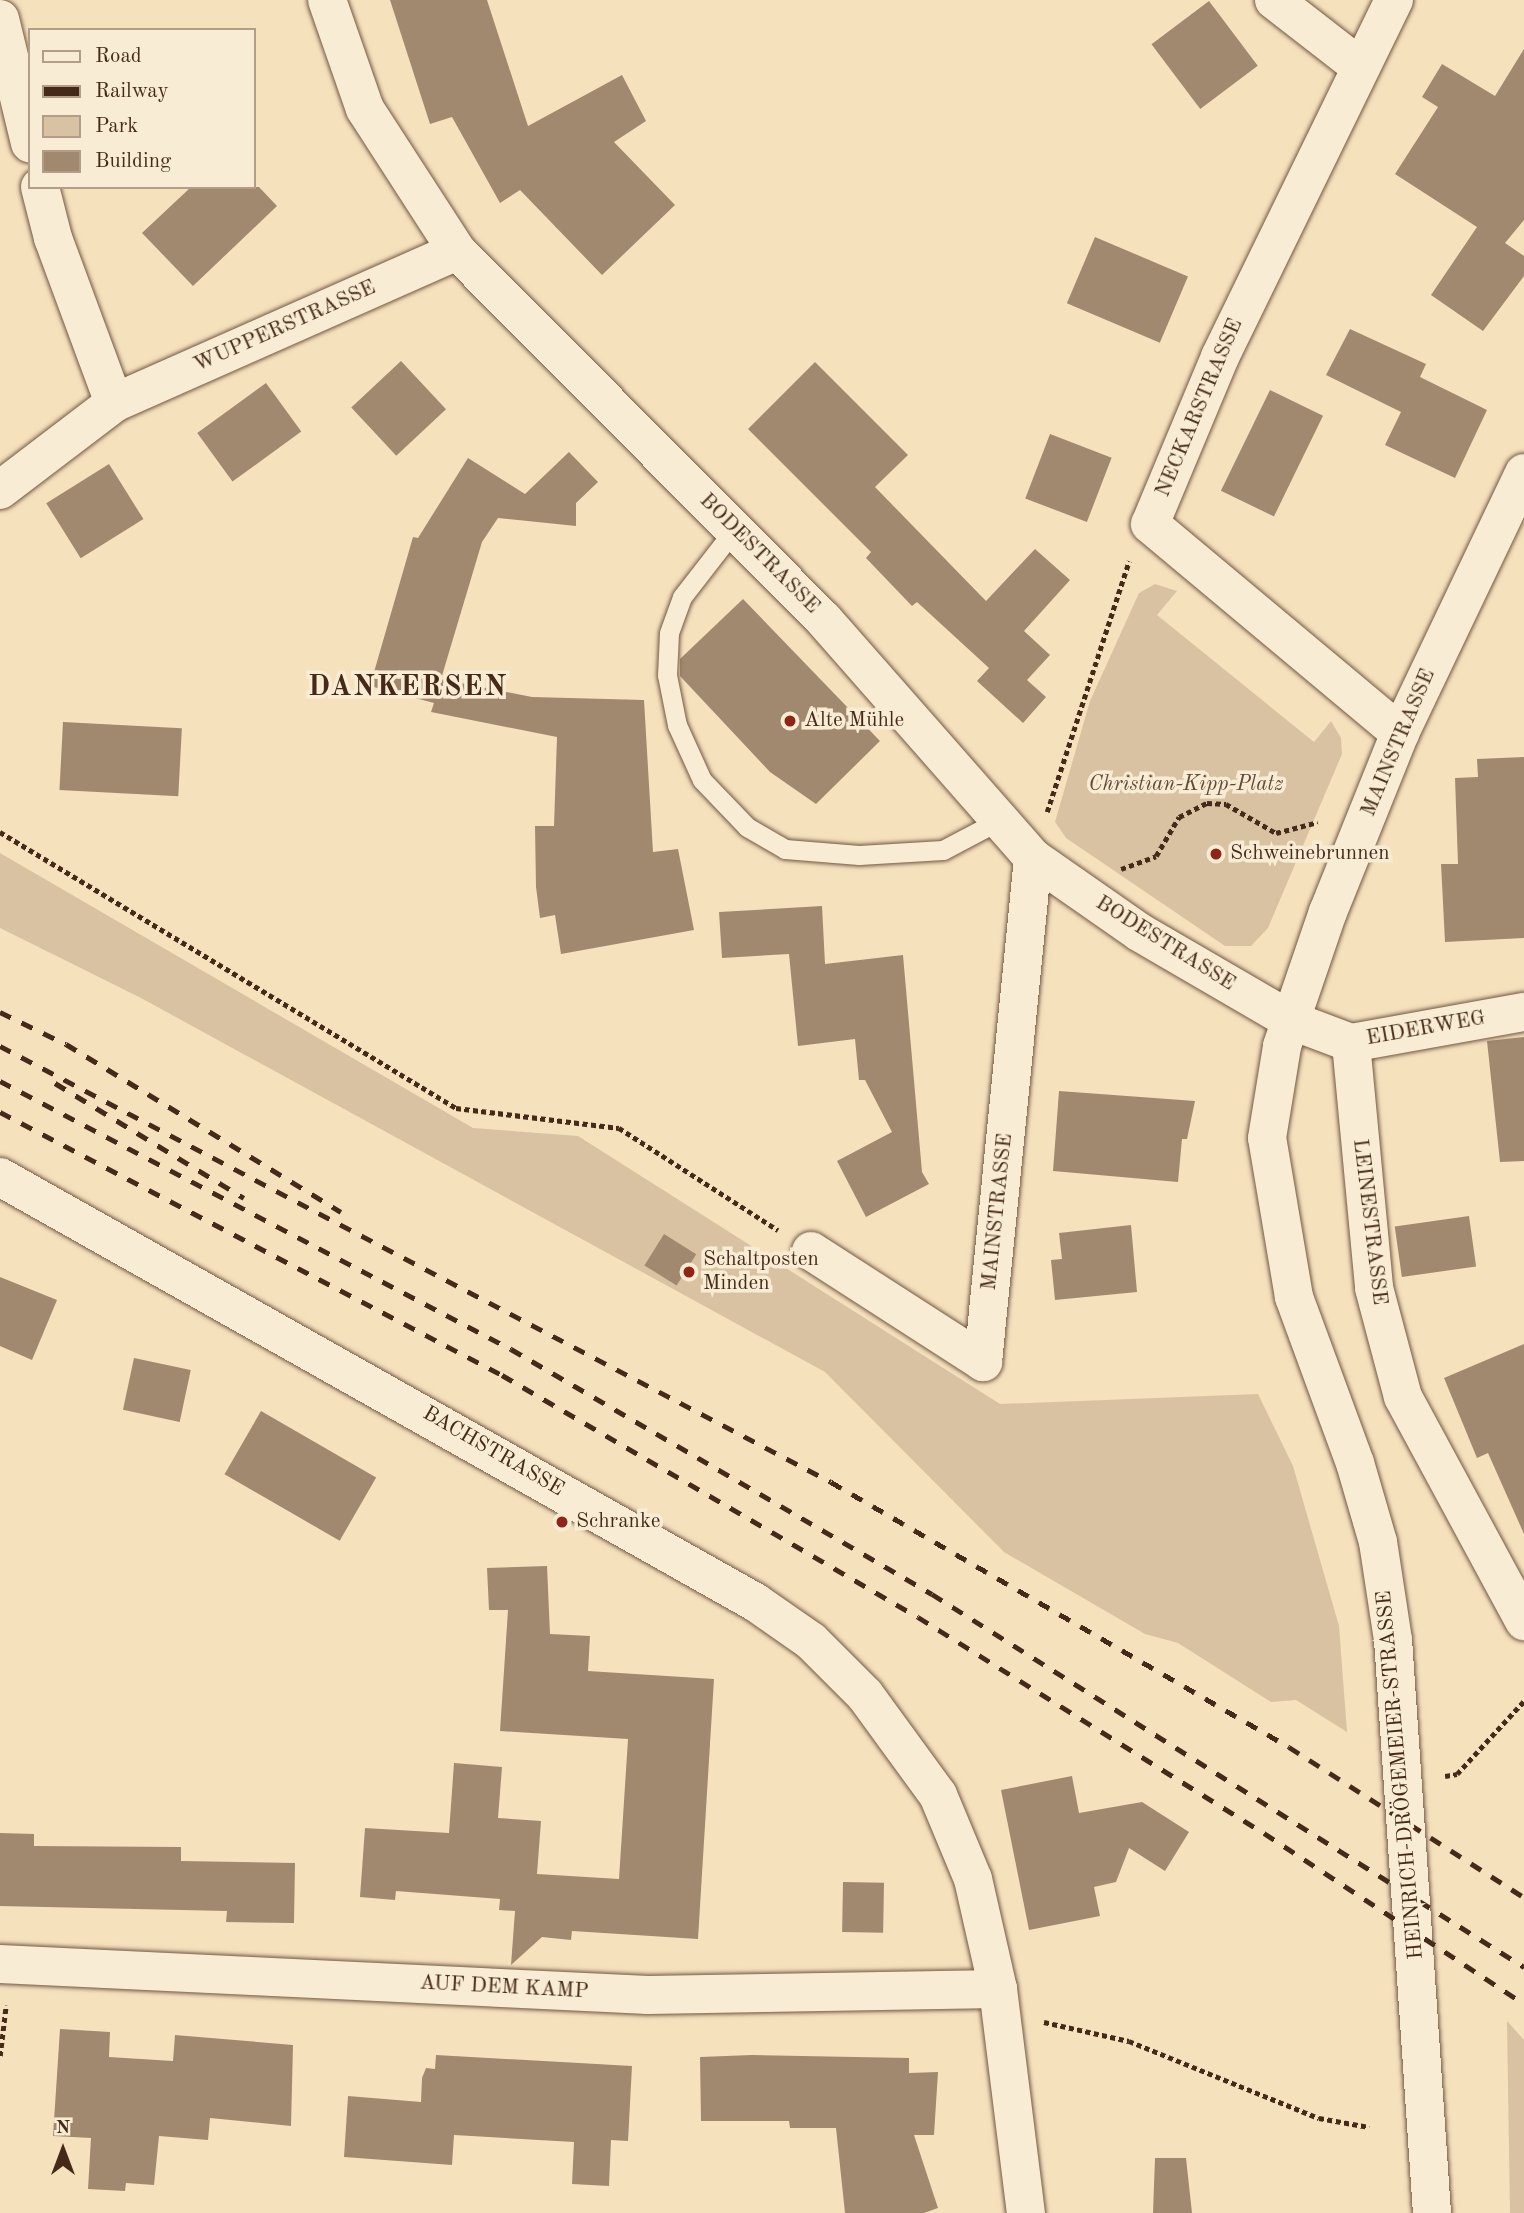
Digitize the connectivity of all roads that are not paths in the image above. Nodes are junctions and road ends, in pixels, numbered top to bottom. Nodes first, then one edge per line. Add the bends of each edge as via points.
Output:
1 (327, 0) edge
2 (1274, 0) edge
3 (1394, 0) edge
4 (0, 19) edge
5 (1359, 66) junction
6 (28, 135) edge
7 (41, 189) edge
8 (457, 251) junction
9 (114, 403) junction
10 (1524, 473) edge
11 (0, 490) edge
12 (734, 530) junction
13 (1400, 733) junction
14 (1000, 820) junction
15 (1033, 858) junction
16 (1524, 1012) edge
17 (1290, 1020) junction
18 (1351, 1043) junction
19 (0, 1177) edge
20 (811, 1251) road end
21 (1524, 1620) edge
22 (6, 1964) edge
23 (1000, 2004) junction
24 (1026, 2213) edge
25 (1432, 2213) edge

1 - 8 street, BODESTRASSE via 365,109
2 - 5 street
3 - 5 street, NECKARSTRASSE
4 - 6 street
5 - 13 street, NECKARSTRASSE via 1220,357 1150,524
7 - 9 street via 53,238
8 - 9 street, WUPPERSTRASSE
8 - 12 street, BODESTRASSE
9 - 11 street, WUPPERSTRASSE
10 - 13 street, MAINSTRASSE via 1503,506
12 - 14 street, BODESTRASSE via 841,639
12 - 14 lane via 682,597 669,633 667,674 677,724 702,780 747,827 785,849 859,855 943,850
13 - 17 street, MAINSTRASSE
14 - 15 street, BODESTRASSE
15 - 17 street, BODESTRASSE via 1139,932
15 - 20 street, MAINSTRASSE via 983,1363
16 - 18 street, EIDERWEG
17 - 18 street, EIDERWEG
17 - 25 street, HEINRICH-DRÖGEMEIER-STRASSE via 1267,1138 1294,1297 1355,1463 1378,1542 1390,1616
18 - 21 street, LEINESTRASSE via 1374,1288 1403,1396
19 - 23 street, BACHSTRASSE via 707,1574 811,1641 865,1695 938,1795 973,1879
22 - 23 street, AUF DEM KAMP via 648,1995
23 - 24 street, BACHSTRASSE

